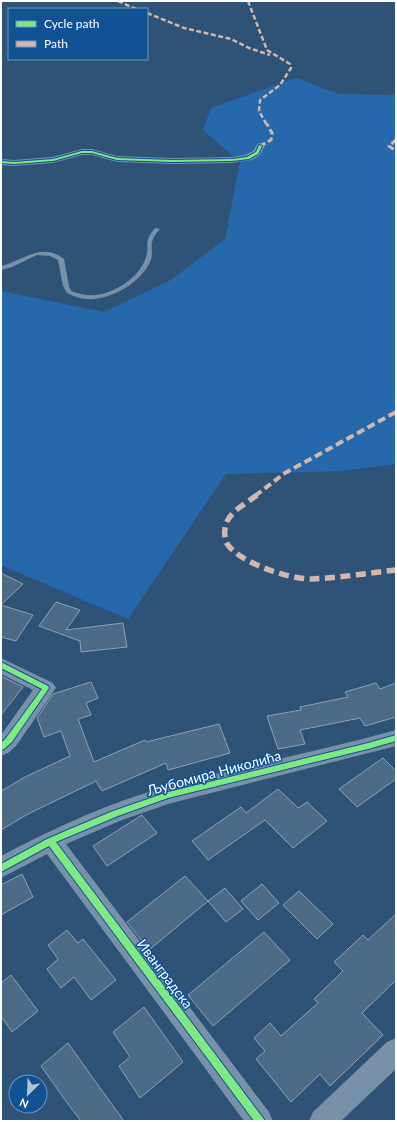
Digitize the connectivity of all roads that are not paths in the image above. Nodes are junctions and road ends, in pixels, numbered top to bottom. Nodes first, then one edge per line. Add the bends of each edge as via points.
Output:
1 (260, 146) dead end
2 (1, 162) edge
3 (158, 229) dead end
4 (1, 268) edge
5 (1, 665) edge
6 (396, 738) edge
7 (1, 747) edge
8 (50, 841) junction
9 (1, 868) edge
10 (396, 1051) edge
11 (260, 1121) edge
12 (322, 1121) edge

1 - 2 street via 257,153 248,158 232,160 118,159 82,152 53,160
3 - 4 lane via 152,234 148,245 149,258 143,268 127,284 106,295 79,296 69,292 61,259 52,254 40,253 25,257
5 - 7 street via 46,688 9,740
6 - 8 street, Љубомира Николића via 168,795 116,813
8 - 9 street, Љубомира Николића
8 - 11 street, Иванградска
10 - 12 street

